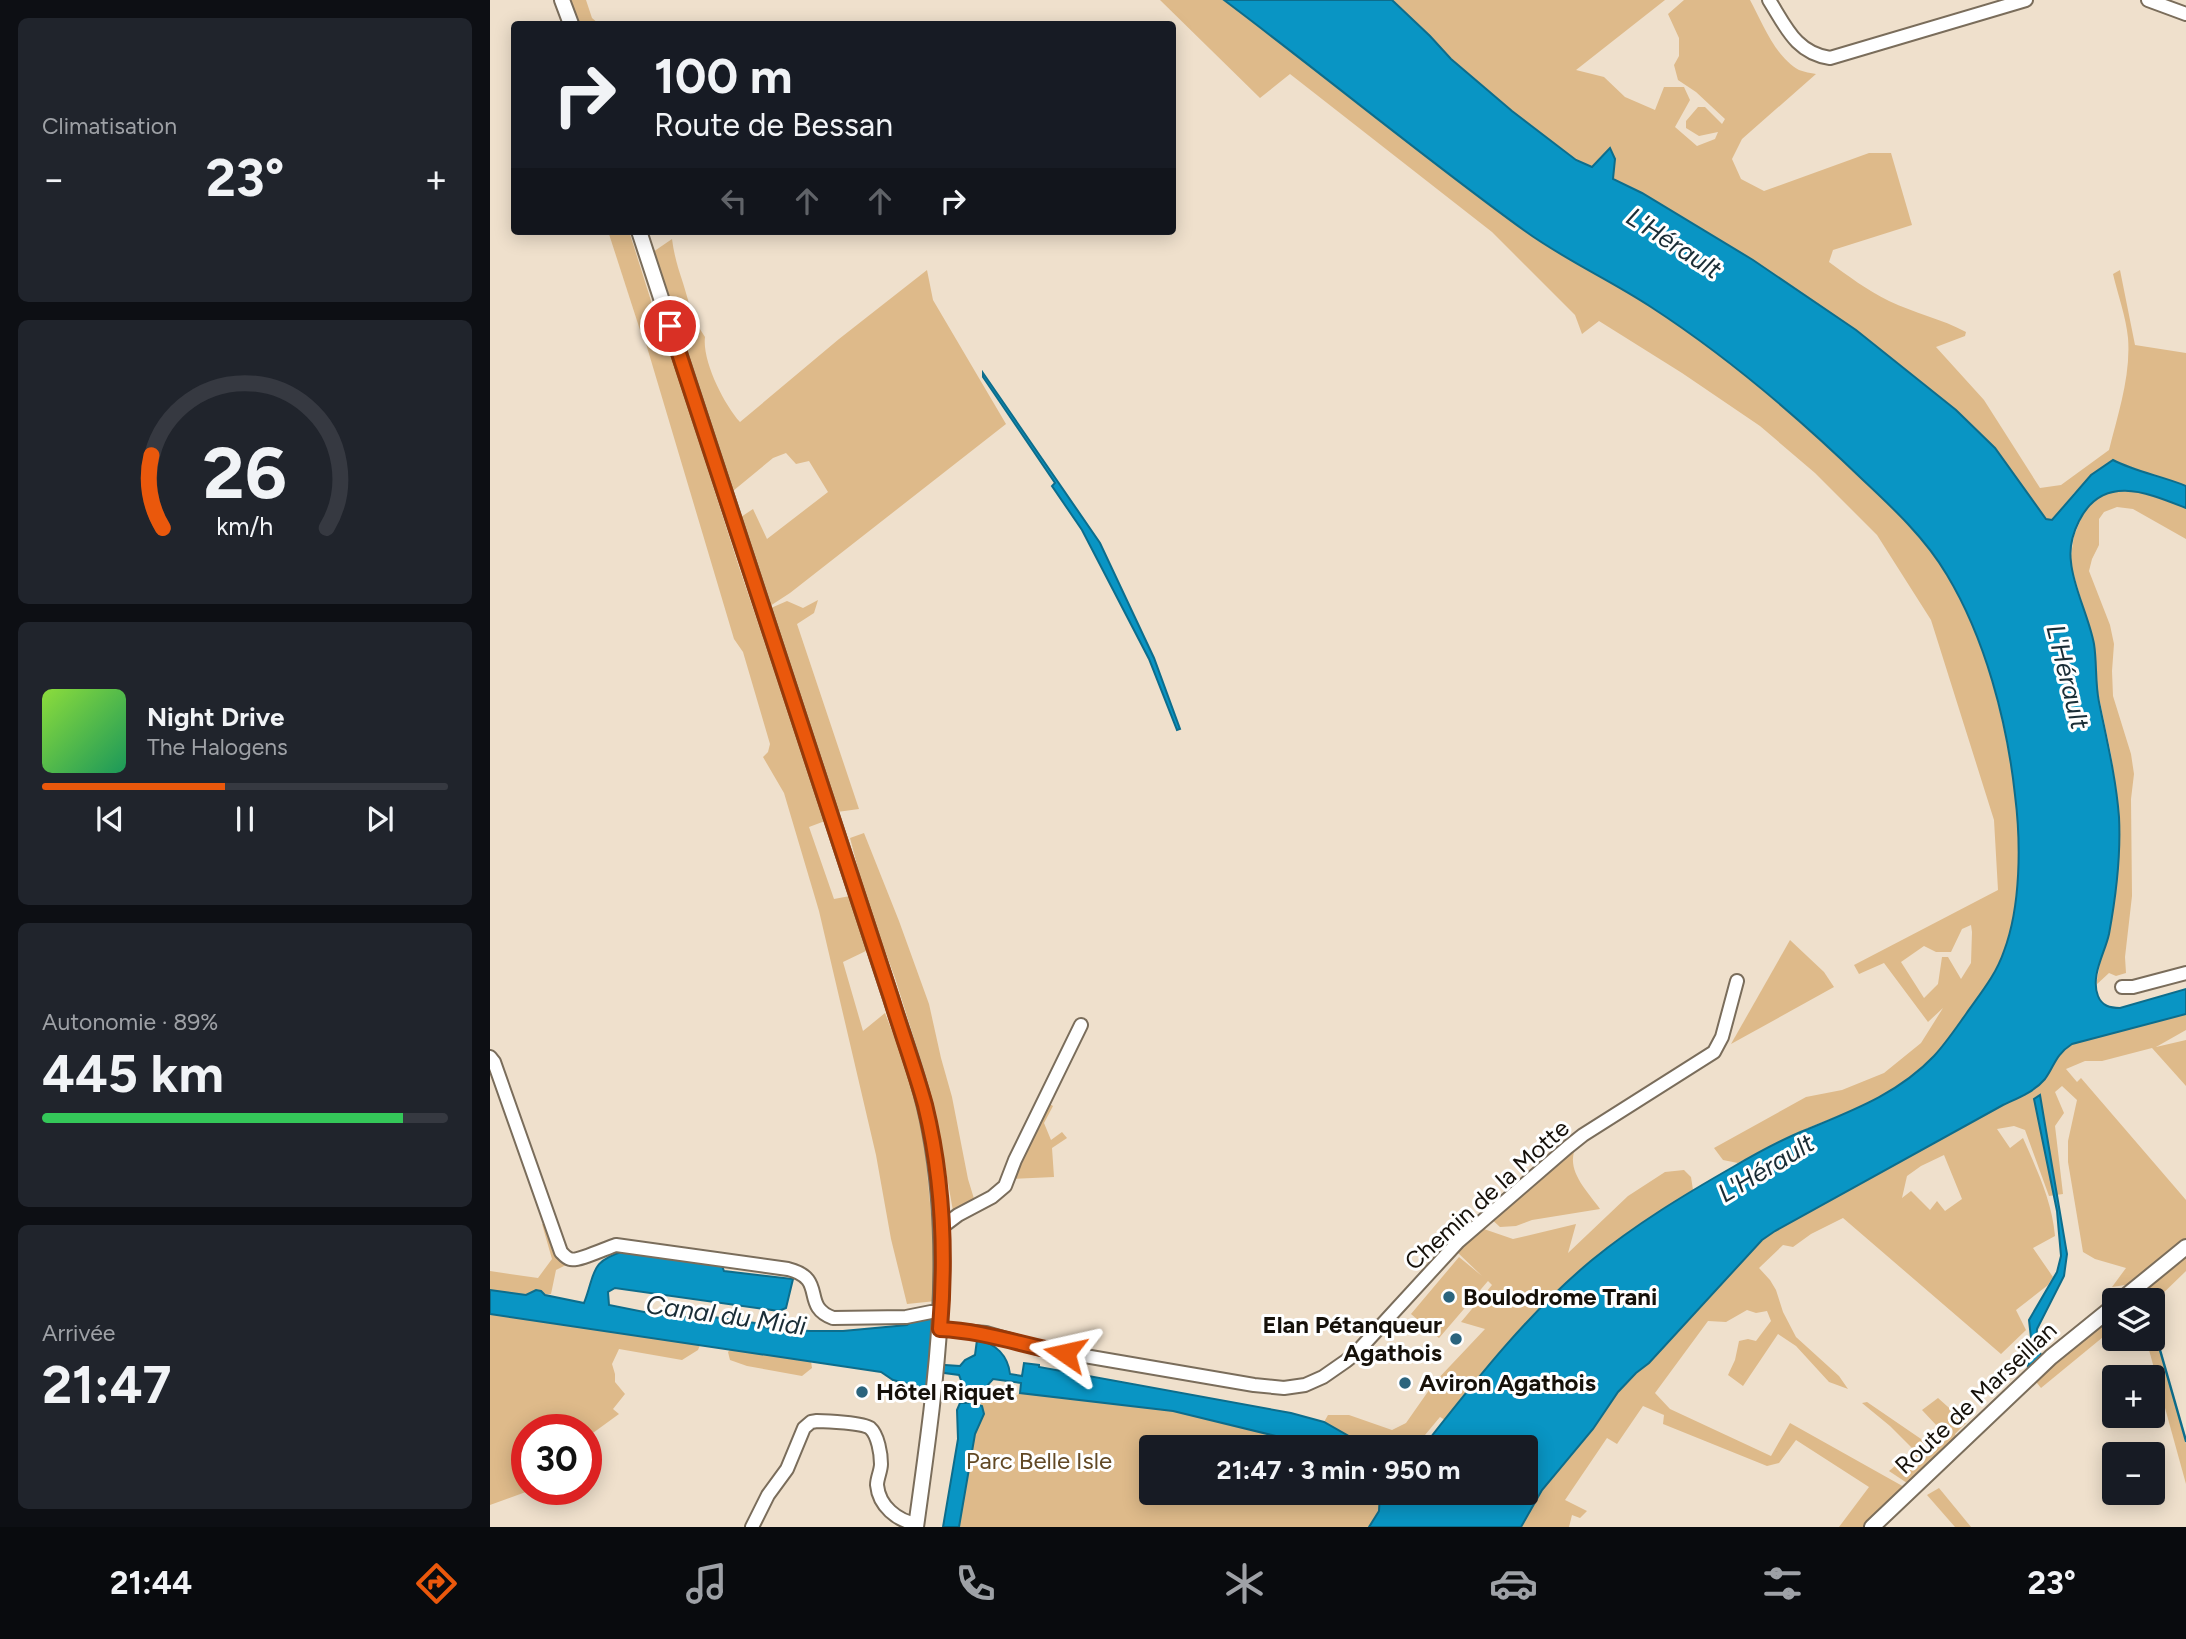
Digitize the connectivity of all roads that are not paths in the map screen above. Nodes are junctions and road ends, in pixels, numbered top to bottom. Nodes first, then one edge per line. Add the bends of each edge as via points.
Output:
1 (562, 0) edge
2 (1769, 0) edge
3 (2026, 0) edge
4 (2148, 0) edge
5 (2186, 15) edge
6 (569, 21) edge
7 (640, 235) edge
8 (2186, 973) edge
9 (1737, 981) dead end
10 (2122, 987) dead end
11 (1082, 1025) dead end
12 (490, 1057) edge
13 (941, 1223) junction
14 (2186, 1247) edge
15 (2136, 1288) edge
16 (941, 1312) junction
17 (2102, 1316) edge
18 (940, 1329) junction
19 (916, 1525) edge
20 (752, 1527) edge
21 (1872, 1527) edge

1 - 6 main road
2 - 3 street via 1802,47 1830,58
4 - 5 street
7 - 13 main road via 925,1106
8 - 10 street
9 - 18 street, Chemin de la Motte via 1714,1052 1567,1147 1458,1242 1356,1353 1316,1381 1295,1387 1254,1385 1038,1348 986,1333
11 - 13 street via 1005,1186
12 - 16 street via 561,1251 568,1259 616,1245 788,1269 808,1278 817,1307 833,1318
13 - 16 main road
14 - 15 main road
16 - 18 main road
17 - 21 main road, Route de Marseillan via 2051,1357
18 - 19 main road
19 - 20 street via 899,1520 881,1498 877,1483 881,1463 872,1429 817,1421 804,1428 787,1469

